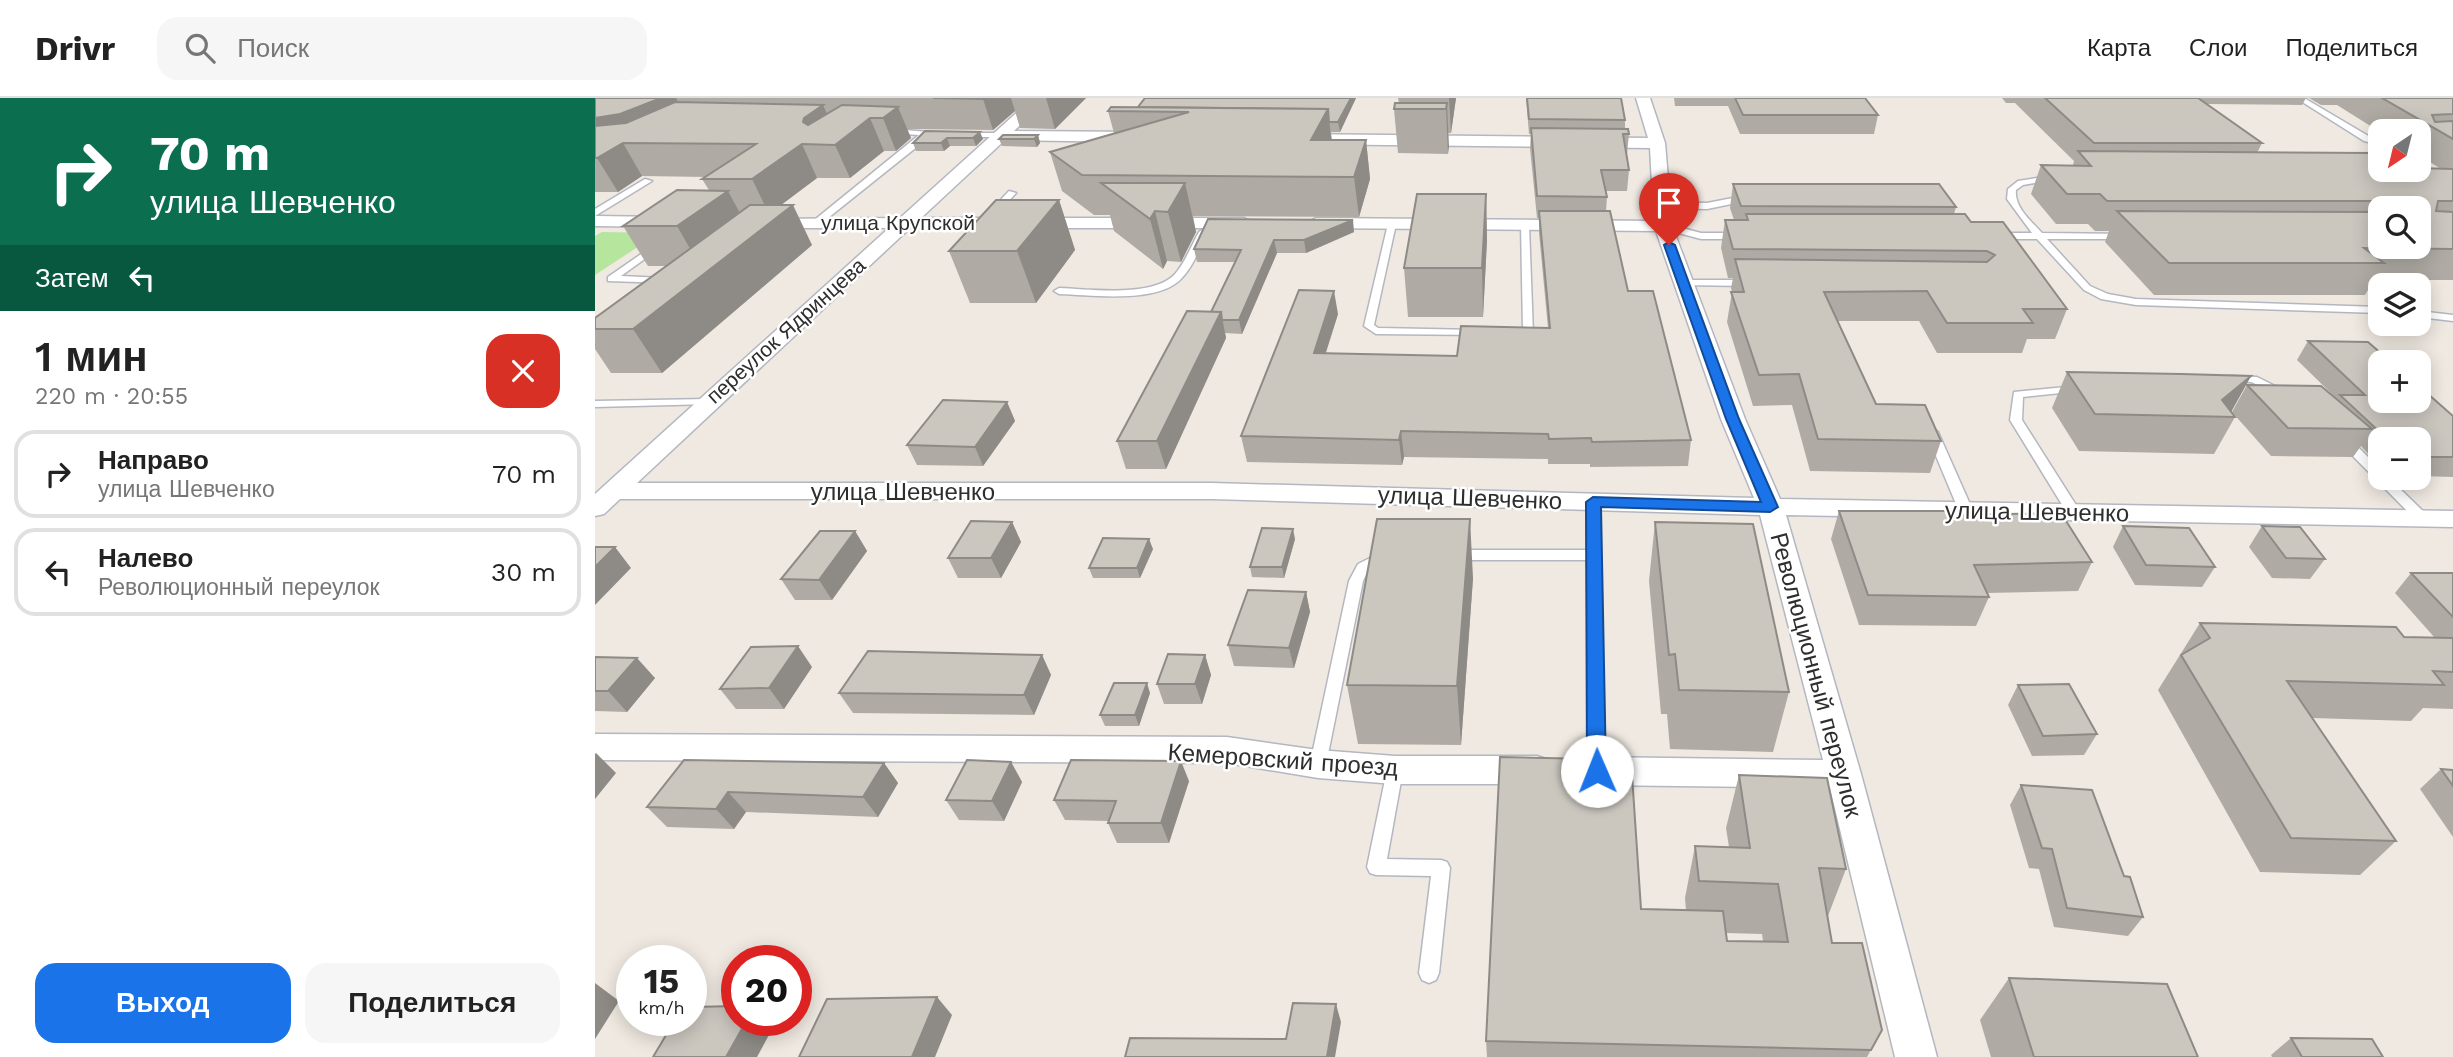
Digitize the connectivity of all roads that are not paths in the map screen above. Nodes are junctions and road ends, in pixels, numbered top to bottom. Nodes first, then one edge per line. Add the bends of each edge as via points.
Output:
1 (1041, 98) edge
2 (1643, 98) edge
3 (2299, 98) edge
4 (880, 131) edge
5 (923, 134) junction
6 (1000, 135) junction
7 (1153, 137) edge
8 (1279, 139) edge
9 (2368, 139) edge
10 (1657, 143) junction
11 (2071, 175) edge
12 (649, 181) edge
13 (1012, 193) dead end
14 (1756, 198) edge
15 (595, 213) edge
16 (1664, 215) junction
17 (595, 221) edge
18 (689, 222) edge
19 (740, 223) edge
20 (984, 223) junction
21 (1208, 223) junction
22 (1261, 223) edge
23 (1300, 223) edge
24 (815, 224) junction
25 (903, 224) junction
26 (1392, 224) junction
27 (1525, 225) junction
28 (1755, 236) edge
29 (1983, 236) edge
30 (2037, 236) junction
31 (2133, 236) edge
32 (667, 239) edge
33 (673, 281) edge
34 (1682, 283) junction
35 (1763, 284) edge
36 (1059, 291) dead end
37 (2368, 310) edge
38 (2431, 315) edge
39 (2453, 318) edge
40 (1487, 333) edge
41 (1500, 333) edge
42 (2222, 378) edge
43 (2078, 389) edge
44 (2298, 400) edge
45 (708, 402) junction
46 (595, 404) edge
47 (1917, 425) edge
48 (2336, 432) edge
49 (2368, 464) edge
50 (2394, 490) edge
51 (604, 500) edge
52 (1593, 502) junction
53 (1770, 507) junction
54 (1966, 511) junction
55 (2074, 513) junction
56 (2423, 519) junction
57 (2453, 519) edge
58 (1397, 555) edge
59 (1436, 555) edge
60 (1594, 555) junction
61 (595, 747) edge
62 (1318, 764) junction
63 (1395, 770) junction
64 (1597, 771) junction
65 (1844, 774) junction
66 (1429, 973) dead end
67 (1916, 1057) edge

1 - 6 street, переулок Ядринцева
2 - 10 street, Революционный переулок
3 - 9 lane
4 - 5 lane
5 - 6 lane
5 - 24 lane
6 - 7 street
6 - 25 street, переулок Ядринцева
8 - 10 street
10 - 16 street, Революционный переулок
11 - 30 lane via 2012,188 2011,199
12 - 15 lane
13 - 20 lane
14 - 16 lane
16 - 27 street
16 - 28 lane via 1701,236
16 - 34 street, Революционный переулок
17 - 18 street
19 - 24 street, улица Крупской
20 - 21 street, улица Крупской via 1008,228
20 - 25 street, улица Крупской
21 - 22 street, улица Крупской
21 - 36 lane via 1177,278 1163,287
23 - 26 street
24 - 25 street, улица Крупской
25 - 45 street, переулок Ядринцева
26 - 27 street
26 - 40 lane via 1369,326 1376,331
27 - 41 lane via 1528,334
29 - 30 lane
30 - 31 lane
30 - 37 lane via 2087,288 2105,297 2136,302
32 - 33 lane via 611,279
34 - 35 lane
34 - 53 street, Революционный переулок
38 - 39 lane
42 - 44 lane via 2253,379
43 - 55 lane via 2018,394 2016,420
45 - 46 lane
45 - 51 street, переулок Ядринцева
47 - 54 lane via 1934,433
48 - 49 lane
50 - 56 lane
51 - 52 street, улица Шевченко via 1212,491
52 - 53 street, улица Шевченко
52 - 60 lane
53 - 54 street, улица Шевченко
53 - 65 street, Революционный переулок
54 - 55 street, улица Шевченко
55 - 56 street, улица Шевченко
56 - 57 street, улица Шевченко
58 - 62 lane via 1384,555 1363,566 1356,581
59 - 60 lane
60 - 64 lane
61 - 62 street, Кемеровский проезд via 1227,750
62 - 63 street, Кемеровский проезд
63 - 64 street, Кемеровский проезд
63 - 66 lane via 1376,867 1441,868
64 - 65 street, Кемеровский проезд
65 - 67 street, Революционный переулок

